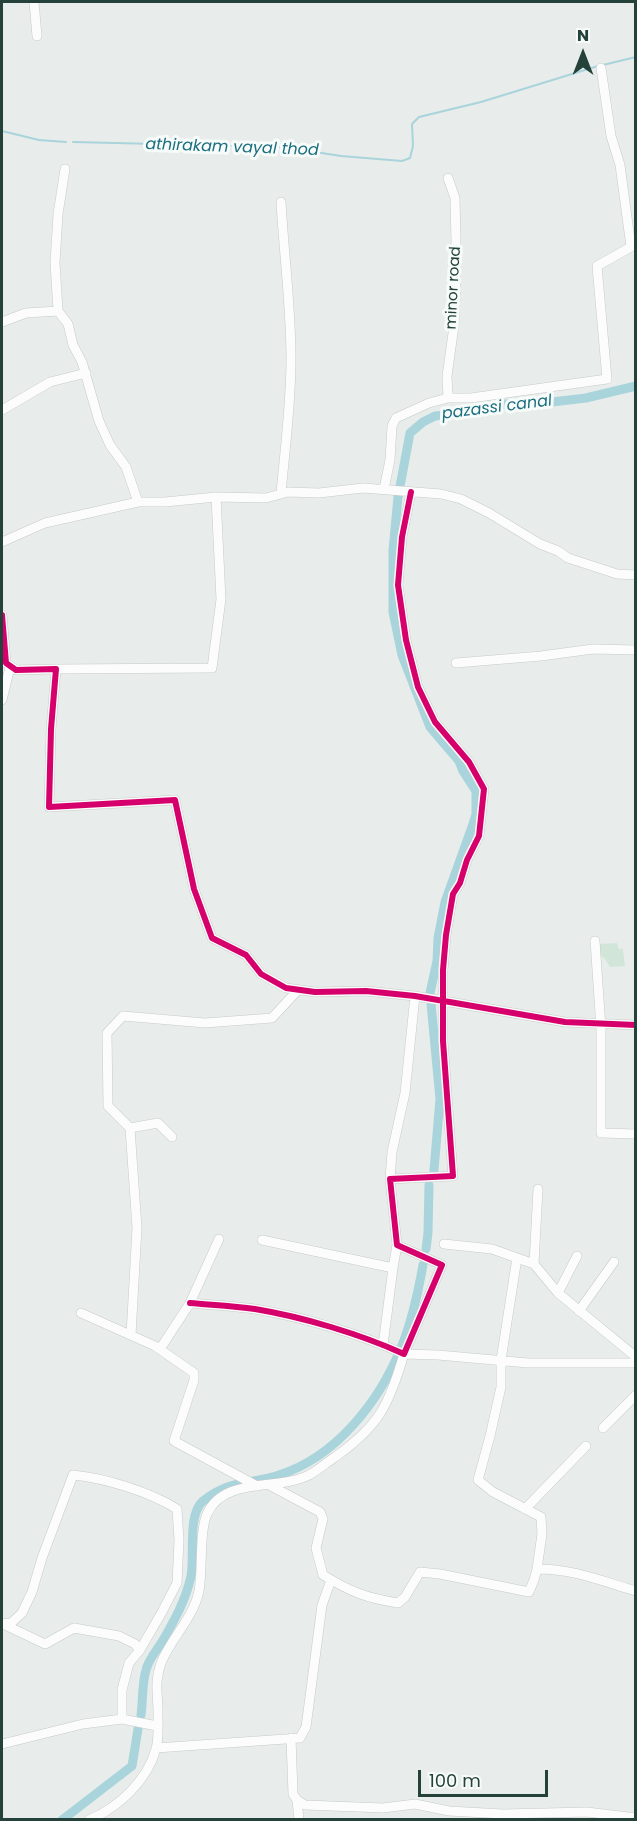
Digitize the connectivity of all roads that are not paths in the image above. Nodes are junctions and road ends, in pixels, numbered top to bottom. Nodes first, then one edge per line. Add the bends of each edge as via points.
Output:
1 (34, 2) edge
2 (37, 36) dead end
3 (601, 68) dead end
4 (65, 170) dead end
5 (448, 178) dead end
6 (281, 202) dead end
7 (58, 311) junction
8 (2, 322) edge
9 (86, 374) junction
10 (448, 398) junction
11 (2, 410) edge
12 (384, 489) junction
13 (403, 491) junction
14 (281, 494) junction
15 (216, 497) junction
16 (138, 502) junction
17 (2, 542) edge
18 (636, 575) edge
19 (2, 615) edge
20 (636, 650) edge
21 (456, 663) dead end
22 (10, 667) junction
23 (56, 669) junction
24 (2, 700) edge
25 (595, 941) dead end
26 (298, 990) junction
27 (419, 996) junction
28 (442, 1001) junction
29 (601, 1022) junction
30 (636, 1025) edge
31 (130, 1128) junction
32 (636, 1134) edge
33 (172, 1137) dead end
34 (390, 1179) junction
35 (538, 1189) dead end
36 (219, 1239) dead end
37 (262, 1240) dead end
38 (444, 1244) dead end
39 (397, 1245) junction
40 (577, 1256) dead end
41 (517, 1258) junction
42 (614, 1262) dead end
43 (534, 1263) junction
44 (393, 1268) junction
45 (558, 1293) junction
46 (190, 1303) junction
47 (579, 1311) junction
48 (81, 1313) dead end
49 (131, 1335) junction
50 (383, 1345) junction
51 (160, 1349) junction
52 (404, 1354) junction
53 (636, 1357) edge
54 (501, 1360) junction
55 (636, 1363) edge
56 (636, 1395) edge
57 (603, 1428) dead end
58 (586, 1446) dead end
59 (256, 1486) junction
60 (271, 1486) junction
61 (525, 1509) junction
62 (537, 1569) junction
63 (331, 1580) junction
64 (636, 1591) edge
65 (2, 1624) edge
66 (140, 1650) junction
67 (122, 1719) junction
68 (157, 1726) junction
69 (291, 1738) junction
70 (2, 1744) edge
71 (156, 1748) junction
72 (297, 1800) junction
73 (598, 1817) edge
74 (636, 1818) edge
75 (89, 1820) edge
76 (299, 1820) edge

1 - 2 street
3 - 10 street via 632,247 597,266 607,379
4 - 7 street via 55,262
5 - 10 street, minor road via 455,198 456,280
6 - 14 street via 291,360
7 - 8 street via 26,313
7 - 9 street via 68,324
9 - 11 street via 50,382
9 - 16 street via 99,421 126,467
10 - 12 street via 396,418
12 - 13 street
12 - 14 street
13 - 18 street via 461,499 568,558 617,574
13 - 28 street via 398,585 418,687 435,722 469,762 484,789 479,836 453,894
14 - 15 street via 266,498
15 - 16 street
15 - 23 street via 221,599 212,668
16 - 17 street via 45,523
19 - 22 street via 6,663
20 - 21 street via 594,649
22 - 23 street
22 - 24 street
23 - 26 street via 49,807 175,800 194,889 212,938 246,955 261,974
25 - 29 street
26 - 27 street
26 - 31 street via 272,1018 205,1023 123,1016 107,1033 108,1106
27 - 28 street
27 - 34 street
28 - 29 street via 565,1022
28 - 34 street via 453,1176
29 - 30 street
29 - 32 street via 601,1133
31 - 33 street via 158,1123
31 - 49 street via 137,1228
34 - 39 street
35 - 43 street
36 - 46 street
37 - 44 street
38 - 41 street via 492,1249
39 - 44 street
39 - 52 street via 442,1265
40 - 45 street
41 - 43 street
41 - 54 street
42 - 47 street
43 - 45 street
44 - 50 street
45 - 47 street
46 - 50 street via 285,1315
46 - 51 street
47 - 53 street
48 - 49 street
49 - 51 street
50 - 52 street
51 - 59 street via 194,1373 174,1442
52 - 54 street
52 - 60 street via 393,1390 363,1436 308,1476
54 - 55 street
54 - 61 street via 501,1387 478,1480
56 - 57 street
58 - 61 street
59 - 60 street
59 - 68 street via 227,1493 206,1515 194,1607 162,1662 155,1684
60 - 63 street via 320,1512 323,1520 316,1548 323,1575
61 - 62 street via 541,1517
62 - 63 street via 529,1592 420,1572 398,1603 370,1599
62 - 64 street via 584,1576
63 - 69 street via 322,1605 306,1727 300,1738
65 - 66 street via 45,1644 74,1628 119,1636
65 - 66 street via 11,1623 22,1613 73,1475 84,1476 164,1501 177,1509 177,1583
66 - 67 street via 129,1663 122,1690
67 - 68 street
67 - 70 street via 83,1724
68 - 71 street
69 - 71 street
69 - 72 street via 293,1794
71 - 75 street via 144,1775 126,1796
72 - 73 street via 305,1805 332,1807 415,1804 449,1811
72 - 76 street
73 - 74 street

